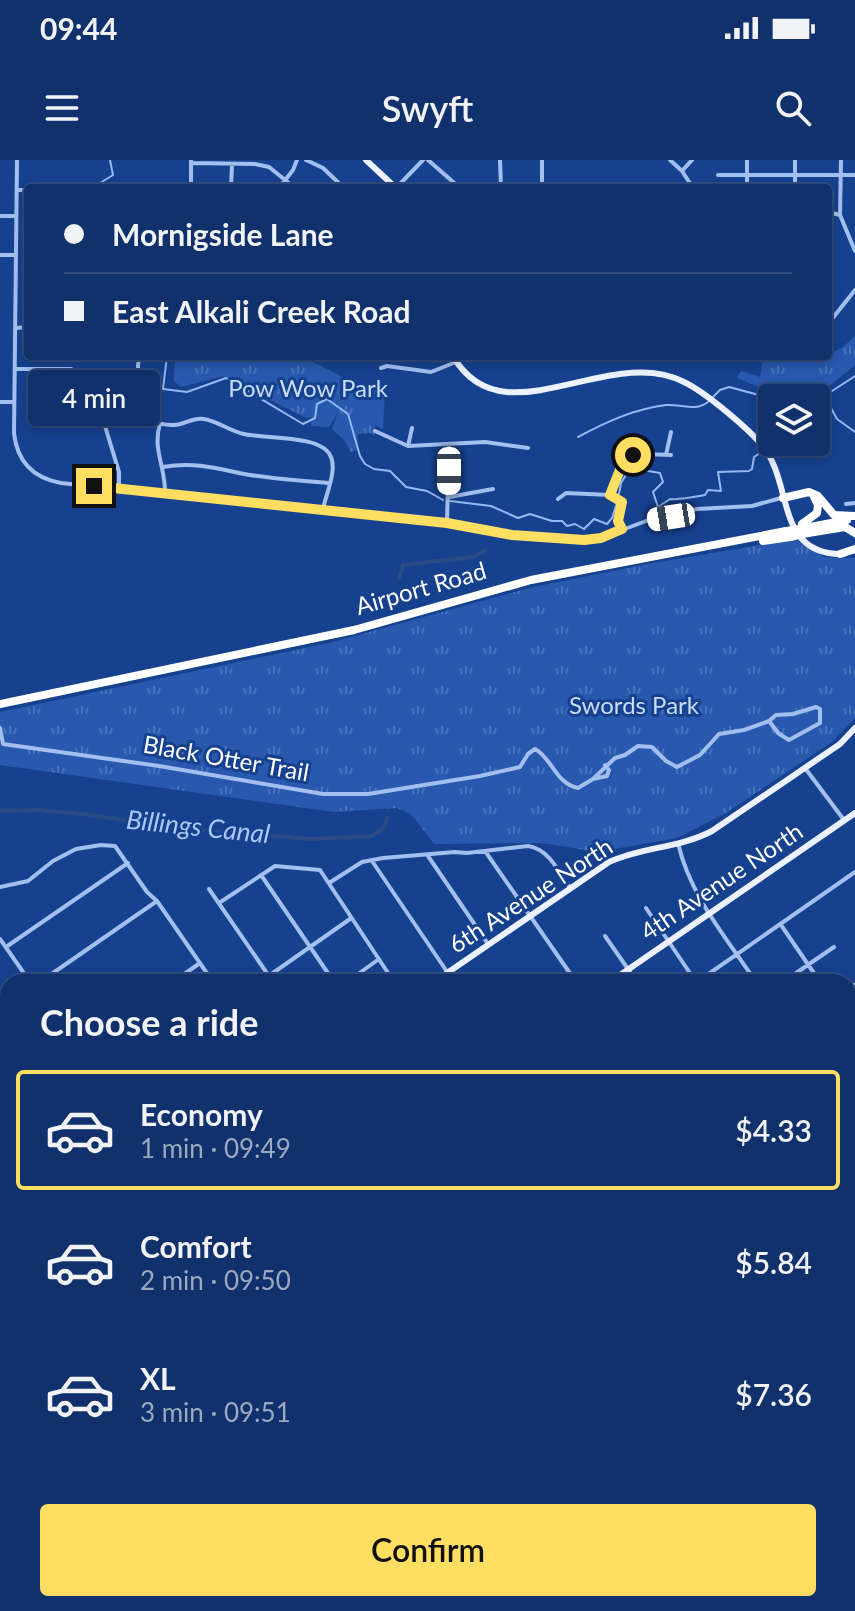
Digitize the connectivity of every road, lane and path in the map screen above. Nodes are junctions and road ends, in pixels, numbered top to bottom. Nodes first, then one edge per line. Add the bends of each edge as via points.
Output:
1 (17, 160) edge
2 (297, 160) edge
3 (306, 160) edge
4 (366, 160) edge
5 (425, 160) edge
6 (500, 160) edge
7 (542, 160) edge
8 (670, 160) edge
9 (692, 160) edge
10 (747, 160) edge
11 (795, 160) edge
12 (841, 160) edge
13 (191, 162) edge
14 (232, 164) junction
15 (682, 171) junction
16 (841, 174) junction
17 (718, 175) dead end
18 (747, 175) junction
19 (795, 175) junction
20 (855, 175) edge
21 (286, 180) junction
22 (191, 184) edge
23 (231, 184) edge
24 (282, 184) edge
25 (290, 184) edge
26 (340, 184) edge
27 (392, 184) edge
28 (400, 184) edge
29 (455, 184) edge
30 (501, 184) edge
31 (542, 184) edge
32 (691, 184) edge
33 (747, 184) edge
34 (795, 184) edge
35 (17, 190) junction
36 (24, 190) edge
37 (832, 213) edge
38 (840, 215) junction
39 (0, 216) edge
40 (16, 216) junction
41 (855, 251) edge
42 (0, 255) edge
43 (15, 255) junction
44 (855, 290) edge
45 (832, 319) edge
46 (24, 327) edge
47 (16, 328) junction
48 (139, 360) edge
49 (452, 360) edge
50 (455, 360) edge
51 (381, 368) dead end
52 (15, 369) junction
53 (136, 387) junction
54 (94, 390) junction
55 (74, 396) dead end
56 (0, 402) edge
57 (14, 402) junction
58 (160, 424) junction
59 (412, 428) dead end
60 (375, 431) dead end
61 (671, 432) dead end
62 (449, 445) junction
63 (408, 446) junction
64 (528, 448) dead end
65 (163, 467) junction
66 (328, 483) junction
67 (119, 489) junction
68 (493, 489) dead end
69 (803, 492) junction
70 (165, 494) junction
71 (610, 495) junction
72 (449, 497) junction
73 (783, 498) junction
74 (558, 499) dead end
75 (855, 503) edge
76 (846, 504) dead end
77 (323, 509) junction
78 (855, 518) edge
79 (447, 523) junction
80 (805, 528) junction
81 (622, 529) junction
82 (855, 533) edge
83 (855, 553) edge
84 (840, 554) joint
85 (0, 704) edge
86 (769, 721) junction
87 (0, 728) edge
88 (855, 731) edge
89 (805, 768) junction
90 (855, 813) edge
91 (844, 820) junction
92 (678, 843) junction
93 (485, 851) junction
94 (428, 856) junction
95 (371, 860) junction
96 (128, 863) junction
97 (855, 872) edge
98 (261, 875) junction
99 (329, 883) junction
100 (0, 887) edge
101 (570, 888) junction
102 (209, 889) dead end
103 (157, 901) junction
104 (219, 903) junction
105 (646, 908) dead end
106 (709, 914) junction
107 (530, 917) junction
108 (350, 919) junction
109 (781, 925) junction
110 (605, 936) dead end
111 (0, 939) edge
112 (668, 941) junction
113 (488, 944) junction
114 (6, 947) junction
115 (311, 947) junction
116 (834, 947) dead end
117 (737, 954) junction
118 (379, 959) junction
119 (200, 963) junction
120 (809, 964) junction
121 (628, 969) junction
122 (447, 973) joint
123 (24, 974) edge
124 (52, 974) edge
125 (184, 974) edge
126 (208, 974) edge
127 (268, 974) edge
128 (272, 974) edge
129 (329, 974) edge
130 (358, 974) edge
131 (389, 974) edge
132 (570, 974) edge
133 (621, 974) edge
134 (631, 974) edge
135 (691, 974) edge
136 (708, 974) edge
137 (751, 974) edge
138 (795, 974) edge
139 (815, 974) edge

1 - 35 street
2 - 21 street
3 - 26 street
4 - 27 main road
5 - 28 street
5 - 29 street
6 - 30 street
7 - 31 street
8 - 15 street
9 - 15 street
10 - 18 street
11 - 19 street
12 - 16 street
13 - 14 street
13 - 22 street
14 - 21 street via 269,167
14 - 23 street
15 - 32 street
16 - 19 street
16 - 20 street
16 - 38 street
17 - 18 street
18 - 19 street
18 - 33 street
19 - 34 street
21 - 24 street
21 - 25 street
35 - 36 street
35 - 40 street
37 - 38 street
38 - 41 street
39 - 40 street
40 - 43 street
42 - 43 street
43 - 47 street
44 - 45 street
46 - 47 street
47 - 52 street
48 - 53 street
49 - 51 street via 434,372
50 - 73 main road via 477,383 508,394 636,371 671,376 706,396 762,445
52 - 54 street via 71,369 86,375
52 - 57 street
53 - 54 street
53 - 58 street via 137,401
54 - 55 street
54 - 67 street via 119,472
56 - 57 street
57 - 67 street via 15,444 28,468 50,481
58 - 65 street via 156,445
58 - 66 street via 202,418 246,434 320,443 333,462
59 - 63 street
60 - 63 street
61 - 71 street via 668,455 627,458
62 - 63 street
62 - 64 street via 485,442
62 - 72 street
65 - 66 street via 204,464
65 - 70 street
66 - 77 street
67 - 70 street
68 - 72 street
69 - 73 highway
69 - 78 highway via 814,493 834,515
69 - 80 highway via 814,497 819,508
70 - 77 street
71 - 74 street via 566,493
71 - 81 street via 622,502
72 - 79 street
73 - 81 street via 752,506 697,509
73 - 84 main road via 791,524 805,542
75 - 76 street
77 - 79 street
78 - 80 highway
79 - 81 street via 570,540 592,540
80 - 82 highway via 845,527
80 - 85 highway, Airport Road, bridge via 531,580 354,630
83 - 84 highway
86 - 86 street via 789,740 822,718 816,707
86 - 87 street, Black Otter Trail via 719,734 700,755 677,767 642,745 605,765 578,788 535,749 520,767 368,794 323,794 3,744
88 - 89 main road, 6th Avenue North
89 - 91 street
89 - 92 main road, 6th Avenue North via 712,831
90 - 91 main road, 4th Avenue North
91 - 106 main road, 4th Avenue North
92 - 101 main road, 6th Avenue North via 618,858
92 - 106 street via 685,871
93 - 94 street
93 - 101 street via 537,848
93 - 107 street
94 - 95 street
94 - 113 street
95 - 99 street
95 - 122 street
96 - 100 street via 115,846 76,849 28,881
96 - 103 street
96 - 114 street
97 - 109 street
98 - 99 street via 275,866 320,870
98 - 104 street
98 - 115 street
99 - 108 street
101 - 107 main road, 6th Avenue North
102 - 104 street
103 - 119 street
103 - 124 street
104 - 127 street
105 - 112 street
106 - 112 main road, 4th Avenue North
106 - 117 street
107 - 113 main road, 6th Avenue North
107 - 132 street
108 - 115 street
108 - 118 street
109 - 117 street
109 - 120 street
110 - 121 street
111 - 114 street
112 - 121 main road, 4th Avenue North
112 - 135 street
113 - 122 main road, 6th Avenue North
114 - 123 street
115 - 128 street
115 - 129 street
116 - 120 street
117 - 136 street
117 - 137 street
118 - 130 street
118 - 131 street
119 - 125 street
119 - 126 street
120 - 138 street
120 - 139 street
121 - 133 main road, 4th Avenue North
121 - 134 street

